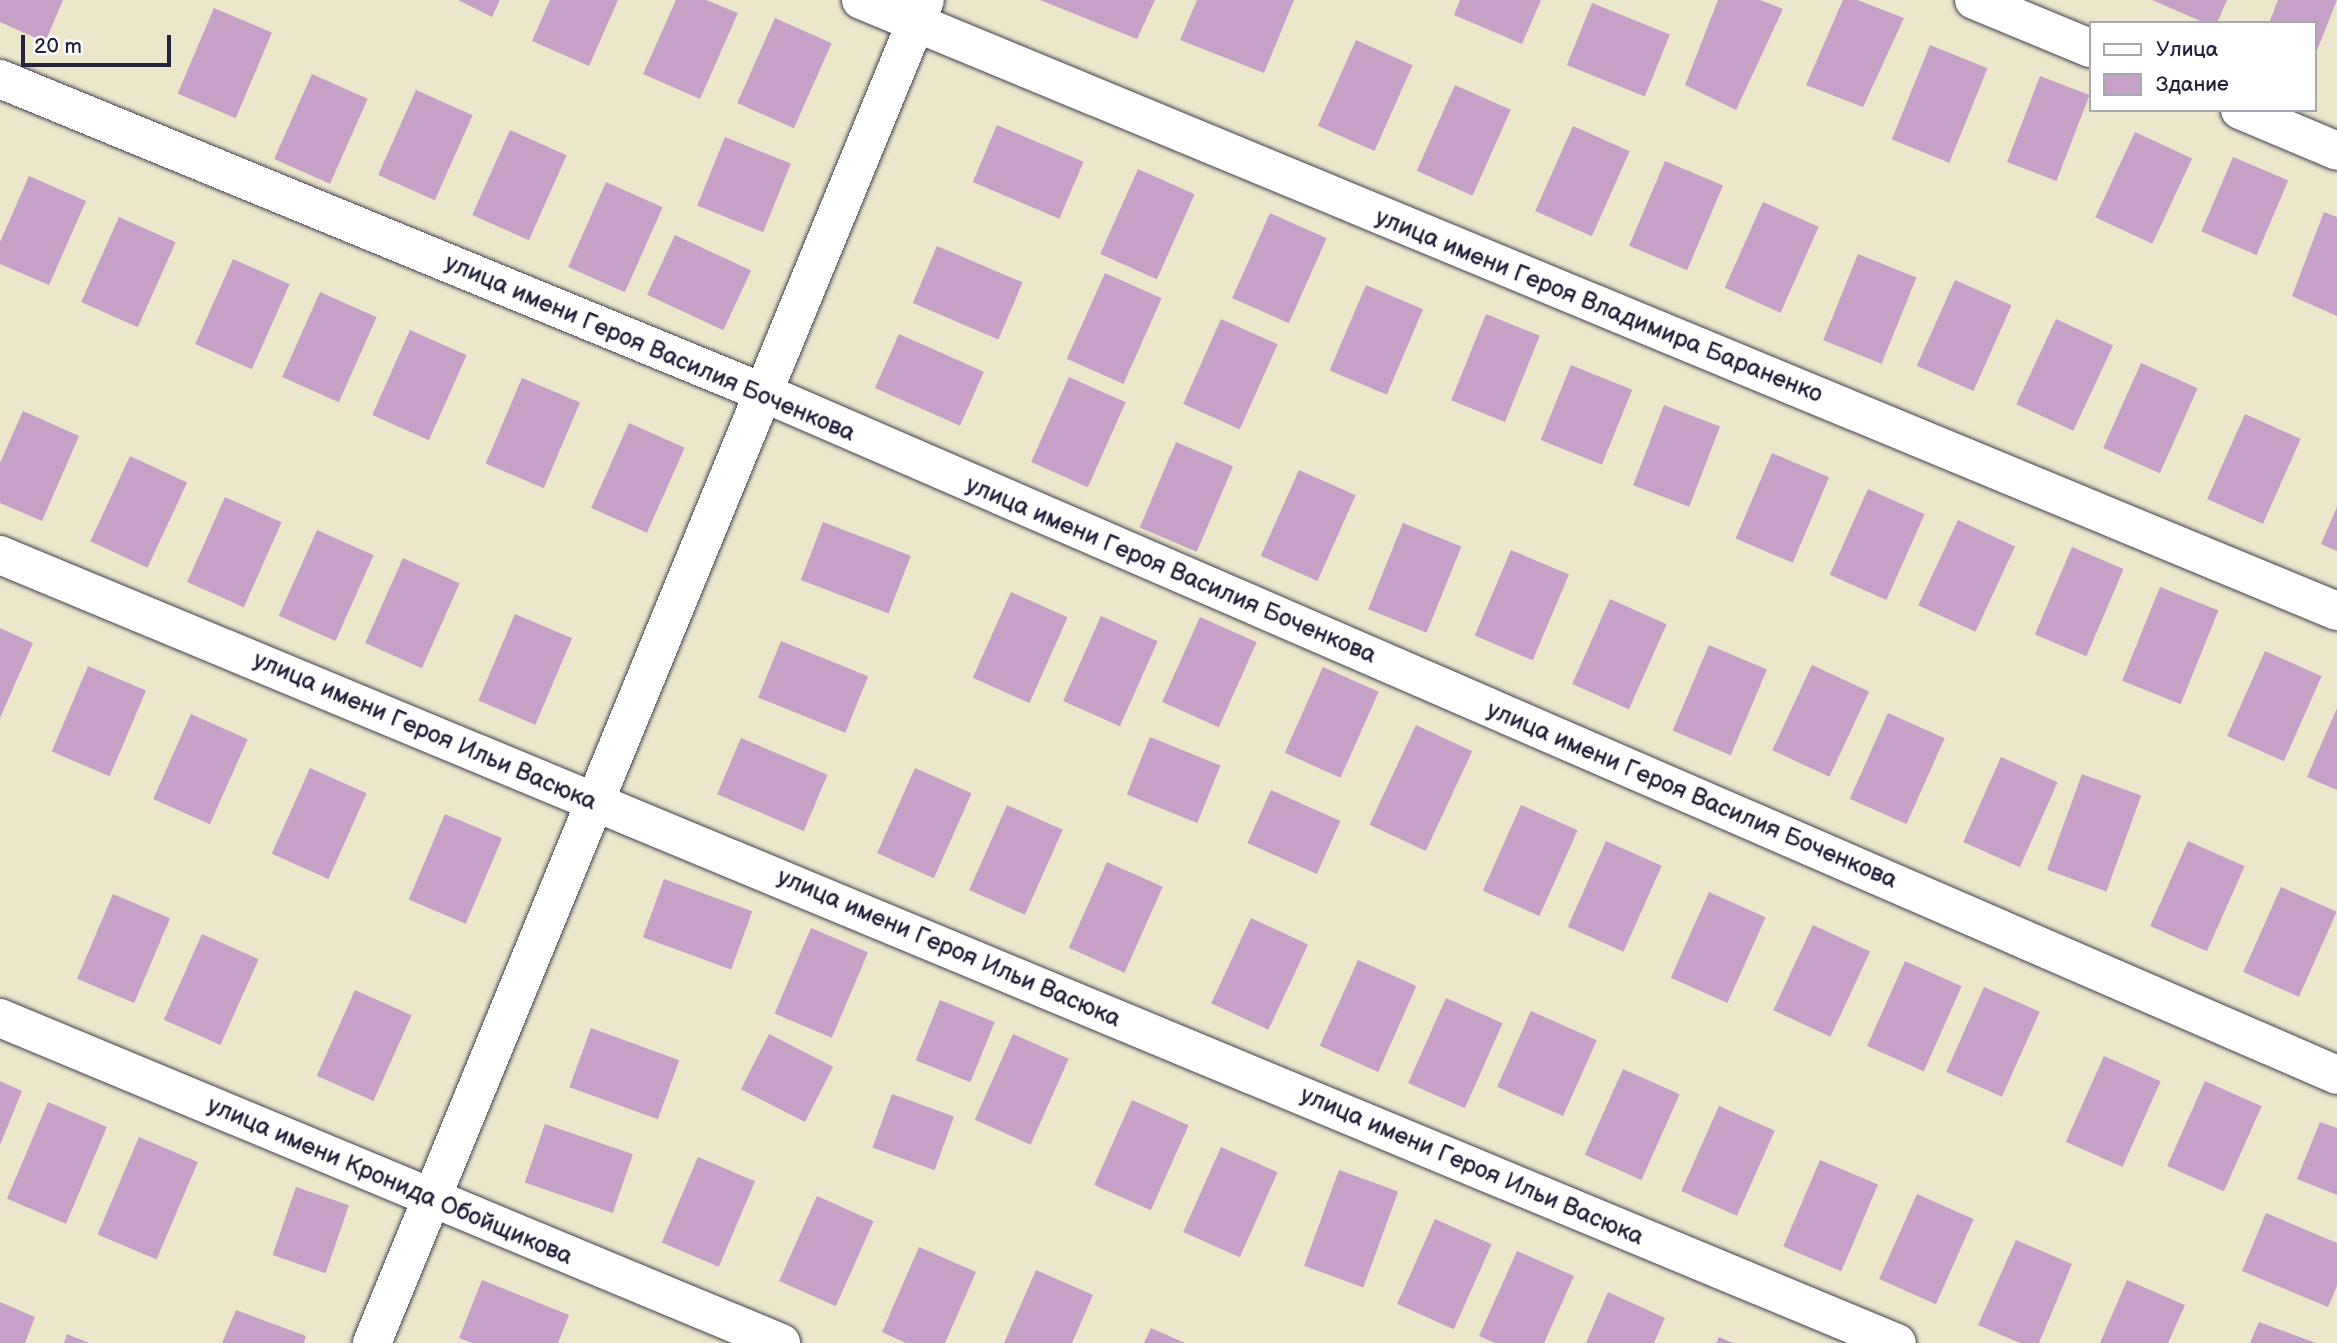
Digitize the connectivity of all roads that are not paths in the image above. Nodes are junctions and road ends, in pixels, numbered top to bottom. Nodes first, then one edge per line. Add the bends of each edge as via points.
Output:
1 (861, 0) edge
2 (1974, 0) edge
3 (920, 11) edge
4 (2088, 47) edge
5 (0, 79) edge
6 (2245, 112) edge
7 (2337, 151) edge
8 (764, 393) junction
9 (0, 555) edge
10 (2337, 611) edge
11 (596, 802) junction
12 (0, 1018) edge
13 (2337, 1075) edge
14 (432, 1198) junction
15 (372, 1343) edge
16 (781, 1343) edge
17 (1897, 1343) edge

1 - 3 street, улица имени Героя Владимира Бараненко
2 - 4 street
3 - 8 street
3 - 10 street, улица имени Героя Владимира Бараненко
5 - 8 street, улица имени Героя Василия Боченкова
6 - 7 street
8 - 11 street
8 - 13 street, улица имени Героя Василия Боченкова
9 - 11 street, улица имени Героя Ильи Васюка
11 - 14 street
11 - 17 street, улица имени Героя Ильи Васюка
12 - 14 street, улица имени Кронида Обойщикова
14 - 15 street
14 - 16 street, улица имени Кронида Обойщикова

